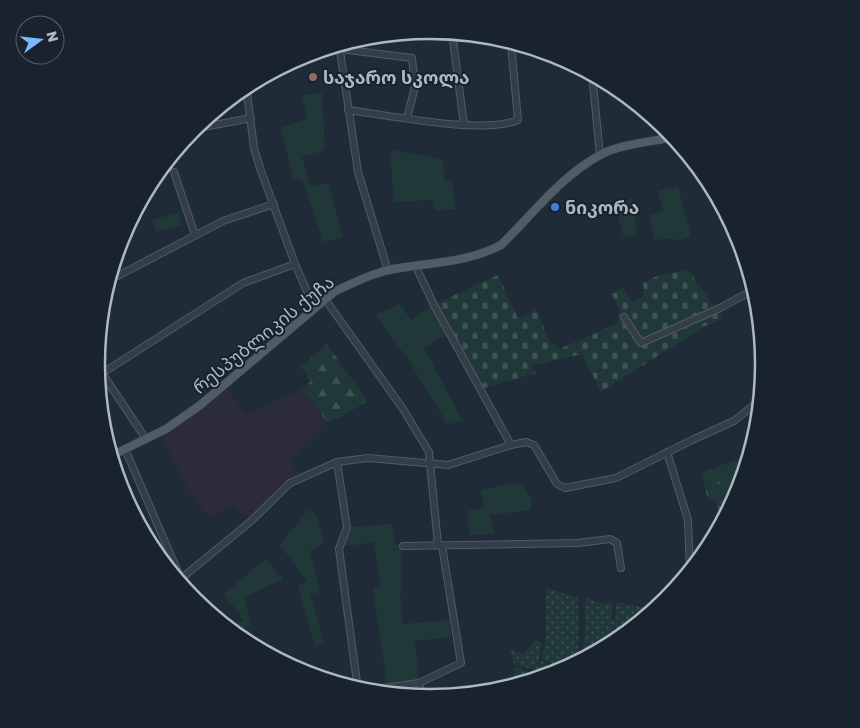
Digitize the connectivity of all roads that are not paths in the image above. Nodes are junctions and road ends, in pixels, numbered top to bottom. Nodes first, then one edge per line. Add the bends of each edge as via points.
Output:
1 (453, 39) edge
2 (351, 49) edge
3 (511, 49) edge
4 (340, 52) edge
5 (593, 82) edge
6 (248, 95) edge
7 (348, 110) junction
8 (251, 118) junction
9 (407, 118) junction
10 (209, 125) edge
11 (464, 125) junction
12 (665, 139) edge
13 (600, 155) junction
14 (174, 172) dead end
15 (274, 204) junction
16 (195, 235) junction
17 (295, 264) junction
18 (416, 267) junction
19 (388, 270) junction
20 (117, 276) edge
21 (747, 293) edge
22 (325, 299) junction
23 (314, 307) junction
24 (624, 317) dead end
25 (105, 371) edge
26 (105, 380) edge
27 (752, 407) edge
28 (146, 439) junction
29 (511, 445) junction
30 (125, 449) junction
31 (667, 452) junction
32 (117, 453) edge
33 (337, 462) junction
34 (431, 465) junction
35 (440, 545) junction
36 (403, 546) dead end
37 (690, 560) edge
38 (173, 563) edge
39 (621, 568) dead end
40 (184, 577) edge
41 (357, 681) edge
42 (419, 683) junction
43 (395, 687) edge
44 (420, 689) edge

1 - 11 street
2 - 9 street via 412,58 415,87
3 - 11 street via 518,120
4 - 7 street
5 - 13 street
6 - 8 street
7 - 9 street
7 - 19 street via 358,172
8 - 10 street
8 - 15 street via 254,148
9 - 11 street
12 - 13 main road, რესპუბლიკის ქუჩა
13 - 18 main road, რესპუბლიკის ქუჩა via 547,195 501,245 470,258
14 - 16 street
15 - 16 street via 223,221
15 - 17 street
16 - 20 street
17 - 23 street
17 - 25 street via 243,283
18 - 19 main road, რესპუბლიკის ქუჩა
18 - 29 street
19 - 22 main road, რესპუბლიკის ქუჩა via 353,282
21 - 24 street via 641,343
22 - 23 main road, რესპუბლიკის ქუჩა
22 - 34 street via 402,409 429,452
23 - 28 main road, რესპუბლიკის ქუჩა via 222,388 166,429
26 - 28 street
27 - 31 street via 734,422
28 - 30 main road, რესპუბლიკის ქუჩა
29 - 31 street via 526,442 534,445 557,484 565,488 616,478
29 - 34 street via 457,464
30 - 32 main road, რესპუბლიკის ქუჩა
30 - 38 street
31 - 37 street via 688,520
33 - 34 street via 368,458
33 - 40 street via 290,483 250,522
33 - 41 street via 347,527 339,549
34 - 35 street
35 - 36 street
35 - 39 street via 578,543 610,539 617,543
35 - 42 street via 461,663
42 - 43 street
42 - 44 street

